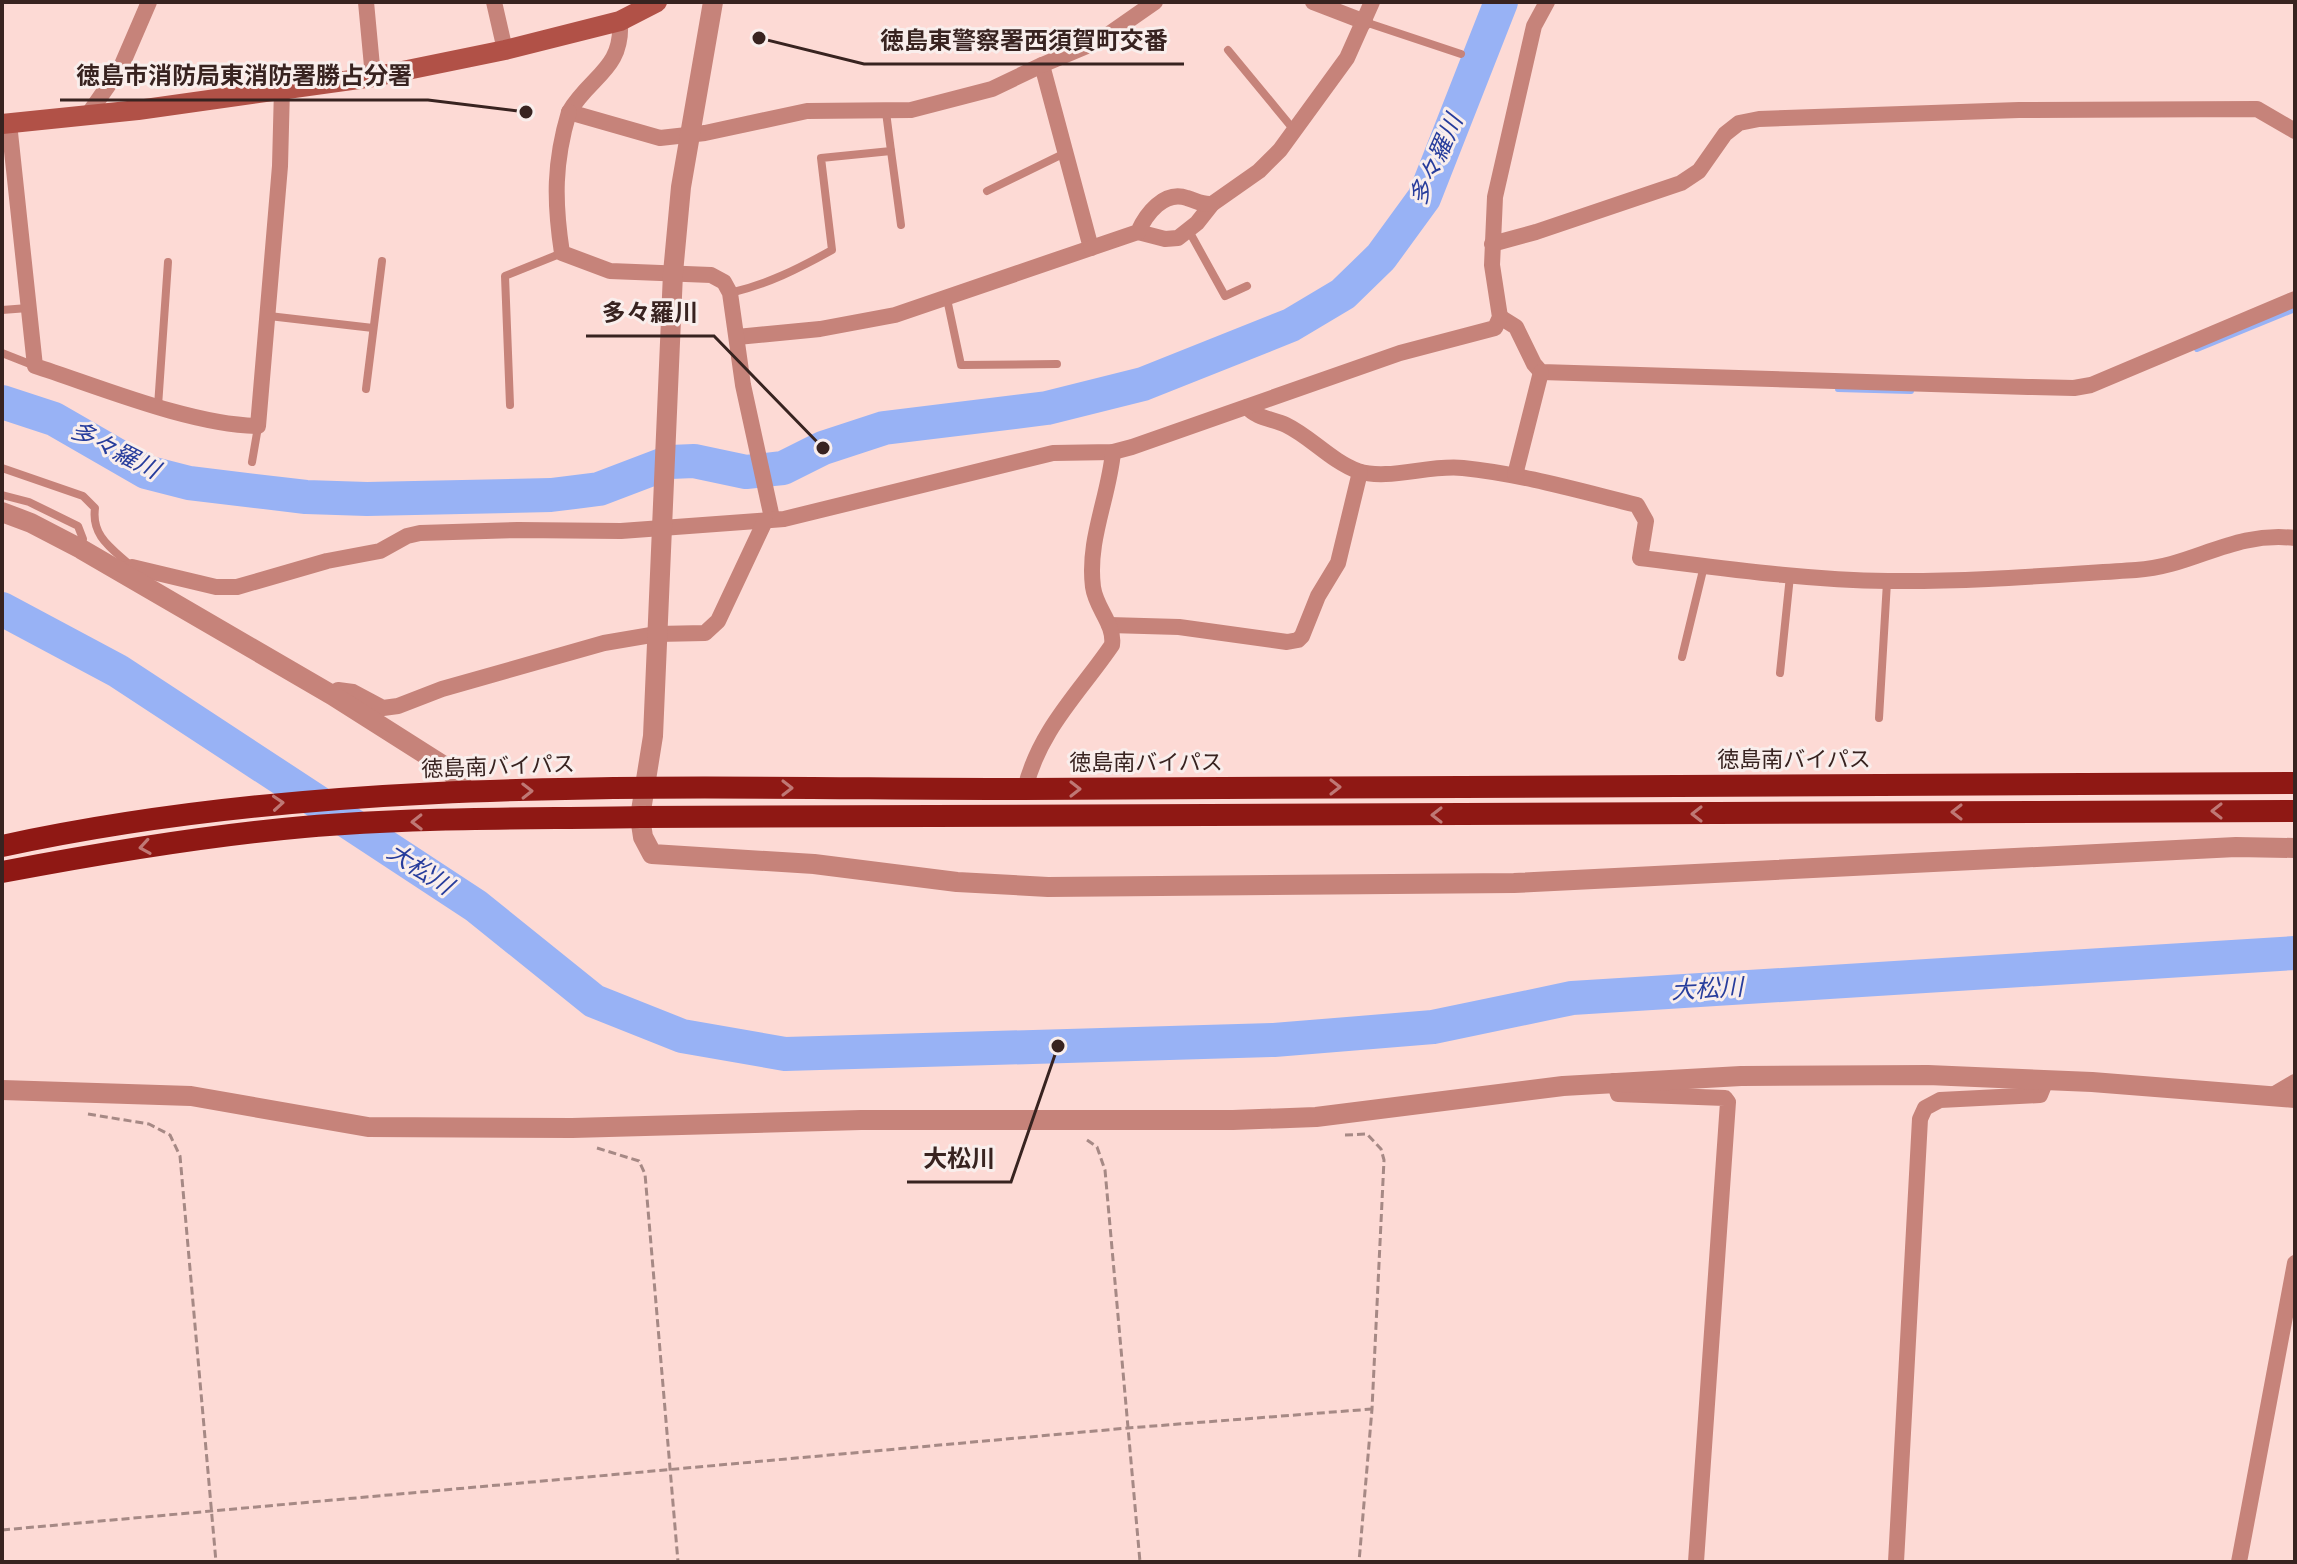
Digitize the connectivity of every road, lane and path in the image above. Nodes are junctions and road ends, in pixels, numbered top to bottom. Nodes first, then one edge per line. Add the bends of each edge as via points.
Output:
1 (149, 2) edge
2 (366, 2) edge
3 (494, 2) edge
4 (657, 2) edge
5 (713, 2) edge
6 (1155, 2) edge
7 (1313, 2) edge
8 (1372, 2) edge
9 (1547, 2) edge
10 (620, 21) junction
11 (1365, 22) junction
12 (505, 50) junction
13 (1228, 50) dead end
14 (1461, 54) dead end
15 (1042, 65) junction
16 (373, 77) junction
17 (282, 88) junction
18 (569, 112) junction
19 (886, 112) junction
20 (87, 116) junction
21 (6, 123) edge
22 (1294, 130) junction
23 (2295, 131) edge
24 (689, 135) junction
25 (891, 151) junction
26 (1065, 153) junction
27 (987, 191) dead end
28 (1212, 204) junction
29 (901, 225) dead end
30 (1189, 231) junction
31 (1138, 232) junction
32 (1492, 244) junction
33 (1091, 248) junction
34 (562, 253) junction
35 (382, 261) dead end
36 (168, 262) dead end
37 (673, 273) junction
38 (1247, 286) dead end
39 (730, 293) junction
40 (947, 299) junction
41 (2295, 299) edge
42 (28, 308) junction
43 (2, 310) edge
44 (269, 316) junction
45 (1500, 317) junction
46 (373, 328) junction
47 (737, 337) junction
48 (2, 353) edge
49 (1057, 364) dead end
50 (35, 366) junction
51 (1541, 372) junction
52 (366, 389) dead end
53 (510, 405) dead end
54 (158, 406) junction
55 (1247, 407) junction
56 (258, 426) junction
57 (1113, 452) junction
58 (252, 462) dead end
59 (2, 468) edge
60 (1360, 472) junction
61 (1515, 475) junction
62 (2, 495) edge
63 (2, 512) edge
64 (768, 520) junction
65 (661, 529) junction
66 (2295, 538) edge
67 (81, 549) junction
68 (1704, 566) junction
69 (126, 570) junction
70 (1790, 576) junction
71 (1887, 581) junction
72 (1109, 625) junction
73 (657, 634) junction
74 (1682, 657) dead end
75 (1780, 673) dead end
76 (332, 695) junction
77 (1879, 718) dead end
78 (2295, 783) edge
79 (644, 788) junction
80 (1025, 789) junction
81 (459, 792) junction
82 (2295, 811) edge
83 (640, 817) junction
84 (2, 846) edge
85 (2295, 848) edge
86 (2, 872) edge
87 (2046, 1080) junction
88 (1614, 1081) junction
89 (2295, 1082) edge
90 (2, 1090) edge
91 (72, 1094) junction
92 (2273, 1095) junction
93 (2295, 1098) edge
94 (572, 1128) junction
95 (1340, 1135) dead end
96 (1084, 1138) dead end
97 (2295, 1263) edge
98 (1372, 1409) junction
99 (1128, 1428) junction
100 (671, 1469) junction
101 (211, 1512) junction
102 (2, 1530) edge
103 (216, 1562) edge
104 (678, 1562) edge
105 (1140, 1562) edge
106 (1359, 1562) edge
107 (1696, 1562) edge
108 (1896, 1562) edge
109 (2239, 1562) edge

1 - 20 street via 121,67
2 - 16 street
3 - 12 street
4 - 10 main road
5 - 24 street
6 - 15 street via 1099,41
7 - 11 street
8 - 11 street
9 - 32 street via 1534,26 1495,197
10 - 12 main road
10 - 18 street via 617,55
11 - 14 lane
11 - 22 street via 1347,58
12 - 16 main road
13 - 22 lane
15 - 19 street via 992,89
15 - 26 street
16 - 17 main road
17 - 20 main road
17 - 44 street
18 - 24 street via 660,138
18 - 34 street via 556,173
19 - 24 street via 807,111
19 - 25 lane
20 - 21 main road
21 - 42 street
22 - 28 street via 1259,171
23 - 32 street via 2257,109 1759,119 1739,123 1725,134 1699,171 1681,183
24 - 37 street
25 - 29 lane
25 - 39 lane via 821,158 832,250 784,277
26 - 27 lane
26 - 33 street
28 - 30 street
28 - 31 street via 1175,197 1158,204
30 - 31 street via 1165,239
30 - 38 lane via 1225,296
31 - 33 street
32 - 45 street
33 - 40 street
34 - 37 street via 610,271
34 - 53 lane via 505,276
35 - 46 lane
36 - 54 lane
37 - 39 street via 711,275
37 - 65 street
39 - 47 street
40 - 47 street via 858,323
40 - 49 lane via 961,365
41 - 51 street via 2074,388
42 - 43 lane
42 - 50 street
44 - 46 lane
44 - 56 street
45 - 51 street via 1516,327
45 - 55 street via 1495,328 1400,353
46 - 52 lane
47 - 64 street
48 - 50 lane
50 - 54 street
51 - 61 street
54 - 56 street
55 - 57 street
55 - 60 street via 1287,425
56 - 58 lane
57 - 64 street via 1053,453 804,516
57 - 72 street via 1092,558 1098,609
59 - 69 lane via 83,496 95,508 93,523 101,538
60 - 61 street via 1449,467
60 - 72 street via 1338,563 1298,640
61 - 68 street via 1637,505 1646,521 1640,558
62 - 67 lane via 78,526
63 - 67 street
64 - 65 street
64 - 73 street via 711,629
65 - 69 street via 420,533 380,551 237,587
65 - 73 street
66 - 71 street via 2244,539 2141,569
67 - 69 street
68 - 70 street
68 - 74 lane
69 - 76 street
70 - 71 street
70 - 75 lane
71 - 77 lane
72 - 80 street via 1112,645 1070,698 1037,753
73 - 76 street via 484,676 398,706 383,708 353,692 338,690
73 - 79 street via 653,736
76 - 81 street via 447,768
80 -> 78 highway, 徳島南バイパス
79 -> 80 highway, 徳島南バイパス
81 -> 79 highway, 徳島南バイパス
79 - 83 street
84 -> 81 highway, 徳島南バイパス via 81,828 268,803
82 -> 83 highway
83 - 85 street via 652,854 1048,887 1514,883
83 -> 86 highway via 306,827 222,835
87 - 88 street via 1928,1075
87 - 92 street
87 - 108 street via 2040,1095 1940,1100 1925,1108 1920,1119
88 - 94 street via 1316,1117
88 - 107 street via 1618,1094 1728,1102
89 - 92 street
90 - 91 street
91 - 94 street via 191,1096 368,1127
91 - 101 path via 84,1113 149,1124 170,1135 180,1156
92 - 93 street
94 - 100 path via 590,1146 639,1161 645,1174
95 - 98 path via 1367,1134 1384,1160
96 - 99 path via 1097,1147 1105,1170
97 - 109 street
98 - 99 path
98 - 106 path
99 - 100 path
99 - 105 path
100 - 101 path
100 - 104 path
101 - 102 path
101 - 103 path

